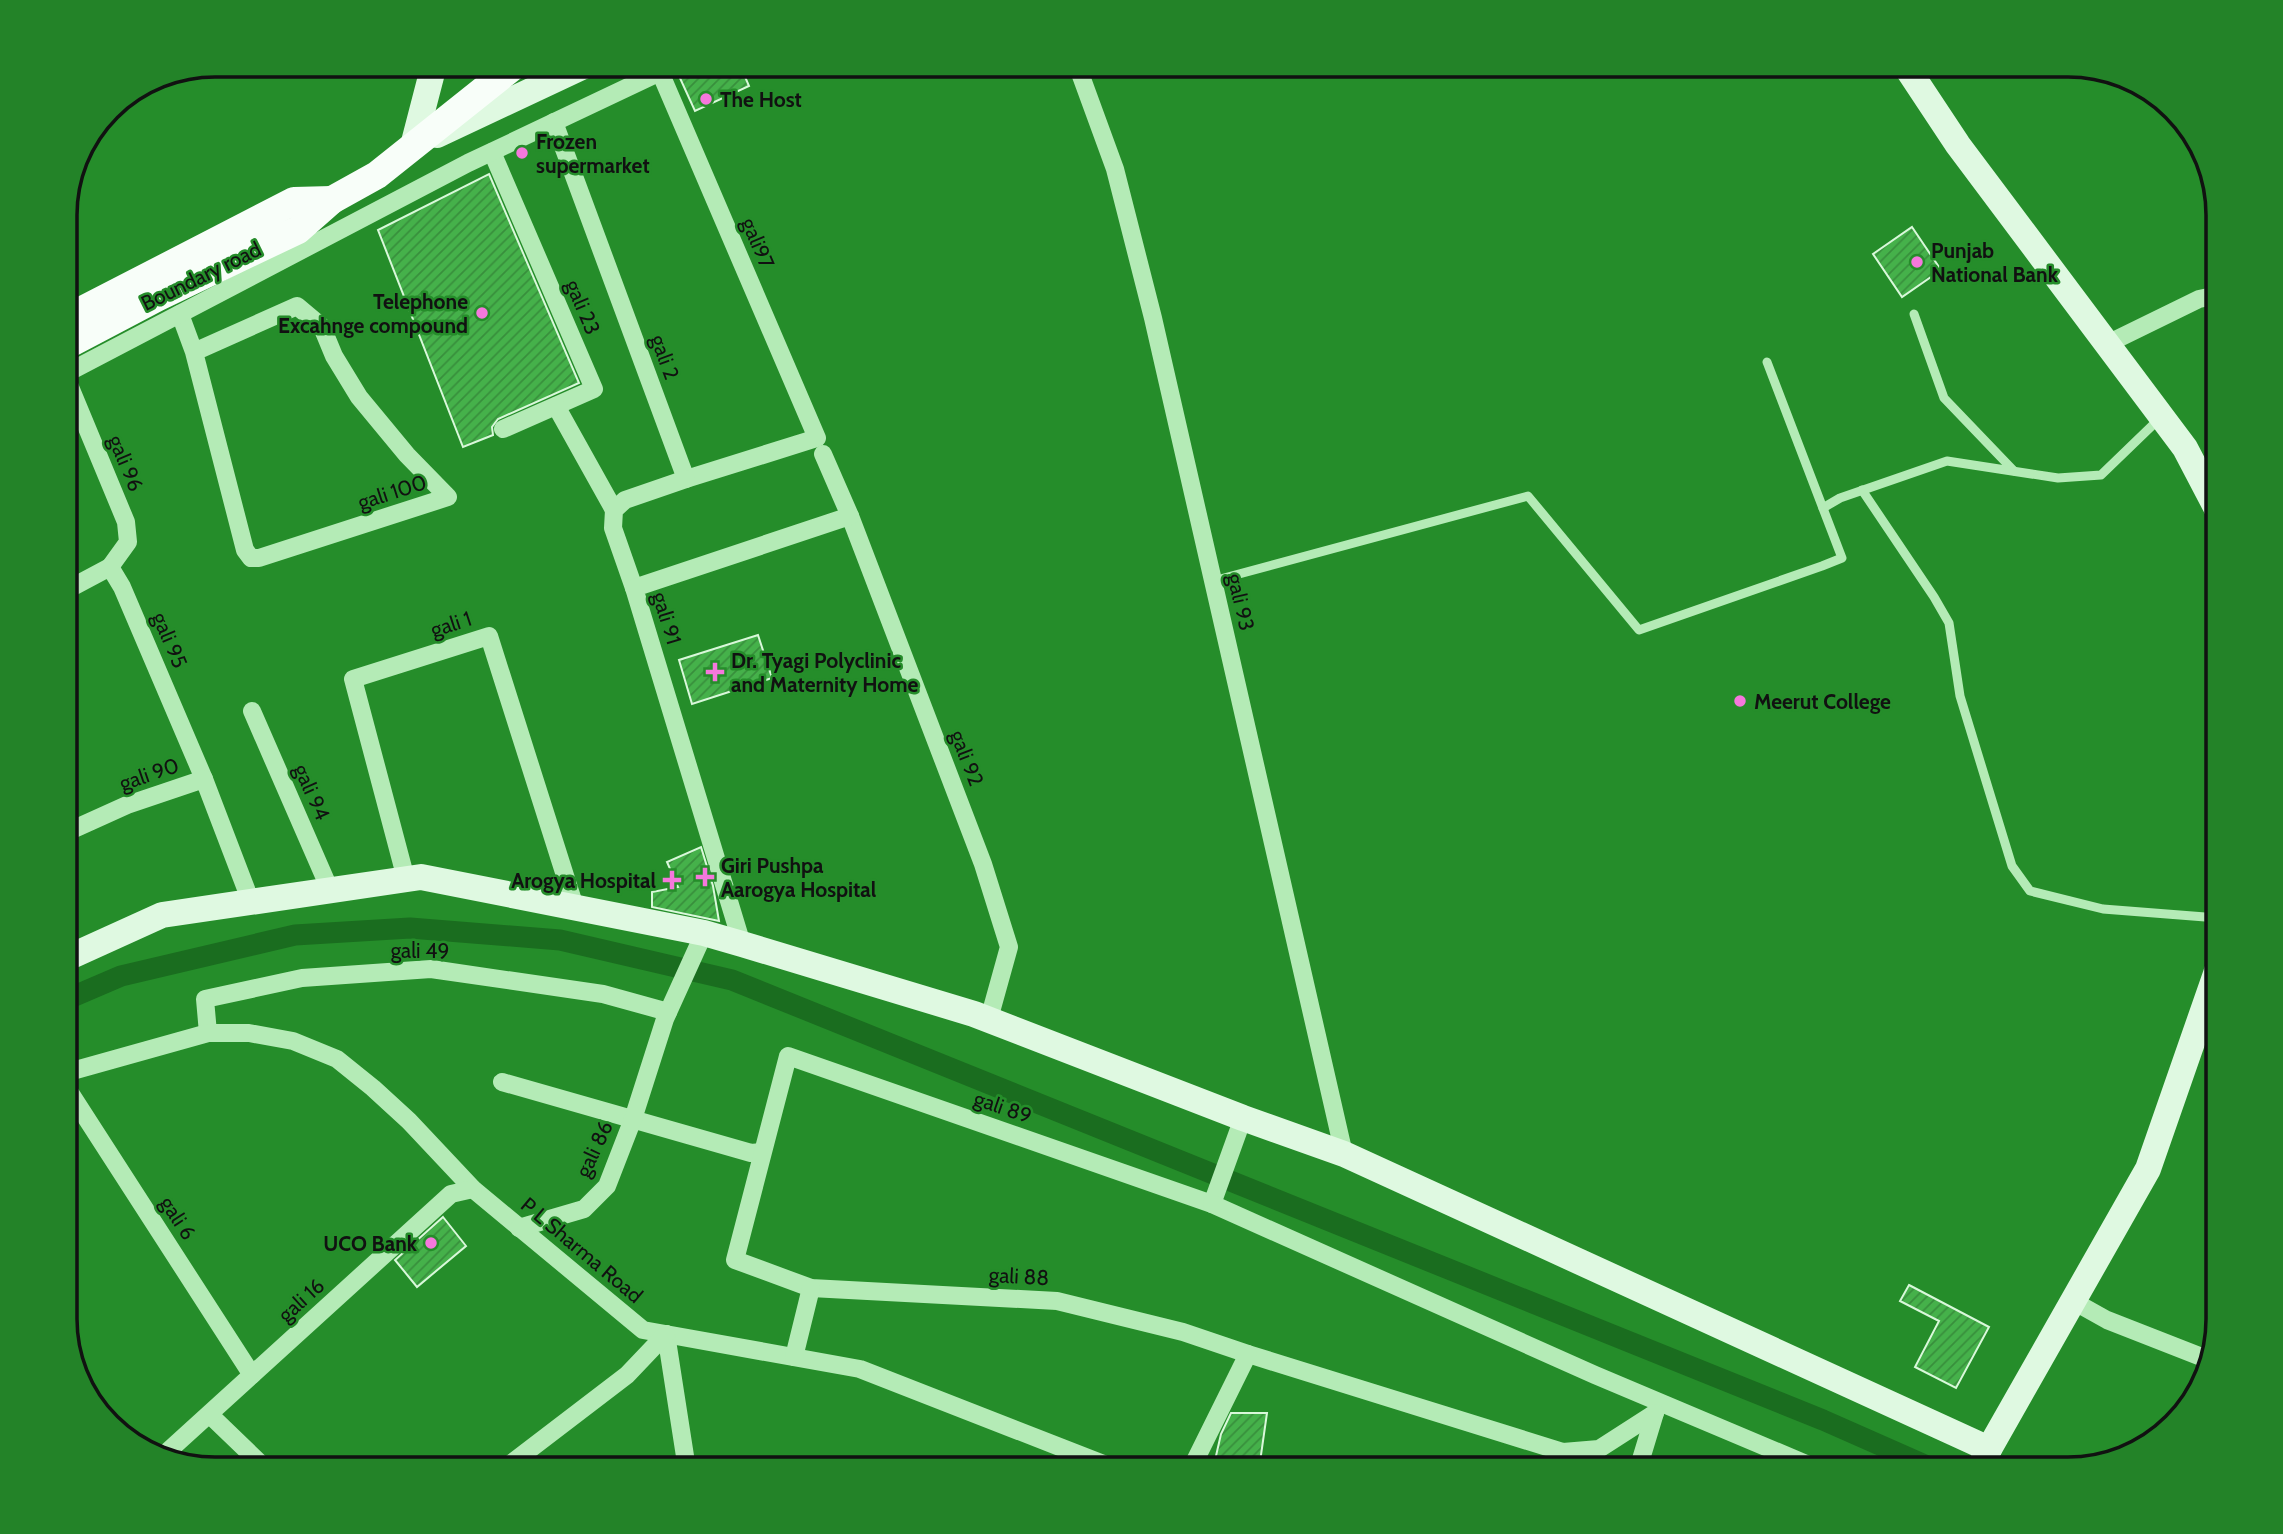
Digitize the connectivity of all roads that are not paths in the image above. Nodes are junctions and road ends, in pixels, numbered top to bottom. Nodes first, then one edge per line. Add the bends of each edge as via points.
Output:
1 (431, 77) edge
2 (500, 77) edge
3 (560, 77) edge
4 (642, 77) edge
5 (663, 77) edge
6 (1081, 77) edge
7 (1913, 77) edge
8 (554, 122) junction
9 (413, 146) junction
10 (492, 152) junction
11 (332, 200) junction
12 (2206, 298) edge
13 (77, 313) edge
14 (180, 314) junction
15 (1913, 314) dead end
16 (77, 340) edge
17 (2107, 344) junction
18 (194, 352) junction
19 (1768, 362) dead end
20 (77, 369) edge
21 (77, 404) edge
22 (556, 406) junction
23 (2162, 417) junction
24 (503, 429) dead end
25 (820, 446) junction
26 (2185, 448) junction
27 (2206, 463) edge
28 (2014, 471) junction
29 (686, 479) junction
30 (2206, 488) edge
31 (1862, 490) junction
32 (1823, 508) junction
33 (849, 516) junction
34 (613, 519) junction
35 (110, 567) junction
36 (1213, 581) junction
37 (77, 584) edge
38 (634, 588) junction
39 (251, 711) dead end
40 (204, 779) junction
41 (77, 827) edge
42 (406, 879) junction
43 (330, 890) junction
44 (251, 902) junction
45 (575, 907) junction
46 (2206, 917) edge
47 (703, 936) junction
48 (742, 944) junction
49 (77, 954) edge
50 (2206, 1002) edge
51 (668, 1012) junction
52 (989, 1019) junction
53 (208, 1033) junction
54 (77, 1070) edge
55 (502, 1082) dead end
56 (77, 1104) edge
57 (1243, 1118) junction
58 (633, 1119) junction
59 (762, 1152) junction
60 (1344, 1154) junction
61 (473, 1189) junction
62 (1212, 1204) junction
63 (519, 1228) junction
64 (811, 1287) junction
65 (2073, 1301) junction
66 (666, 1334) junction
67 (1248, 1354) junction
68 (2201, 1356) edge
69 (794, 1357) junction
70 (252, 1376) junction
71 (210, 1415) junction
72 (170, 1450) edge
73 (254, 1457) edge
74 (520, 1457) edge
75 (685, 1457) edge
76 (1085, 1457) edge
77 (1197, 1457) edge
78 (1642, 1457) edge
79 (1790, 1457) edge
80 (1980, 1457) edge
81 (1985, 1457) edge

1 - 9 street
2 - 9 main road, Boundary road
3 - 9 street
4 - 8 street
5 - 25 street, gali97
6 - 36 street, gali 93 via 1115,169
7 - 17 street via 1958,145
8 - 10 street
8 - 29 street, gali 2
9 - 11 main road, Boundary road via 377,175
10 - 14 street
10 - 22 street, gali 23 via 594,389
11 - 13 main road, Boundary road via 295,201
11 - 16 main road, Boundary road via 298,230
12 - 17 street
14 - 18 street, gali 100
14 - 20 street
15 - 28 lane via 1944,398
17 - 23 street
18 - 18 street, gali 100 via 245,550 251,558 448,497 359,397 322,327 298,306
19 - 32 lane
21 - 35 street, gali 96 via 126,523 128,542
22 - 24 street, gali 23
22 - 34 street
23 - 26 street
23 - 28 lane via 2101,475 2058,478
25 - 29 street
25 - 33 street
26 - 27 street
26 - 30 street
28 - 31 lane via 1947,461
29 - 34 street via 625,500
31 - 32 lane
31 - 46 lane via 1949,623 1960,696 2012,866 2030,891 2103,909
32 - 36 lane via 1842,558 1639,630 1528,496
33 - 38 street, gali 91
33 - 52 street, gali 92 via 983,864 1009,947
34 - 38 street
35 - 37 street
35 - 40 street, gali 95
36 - 60 street, gali 93
38 - 48 street, gali 91
39 - 43 street, gali 94
40 - 41 street, gali 90
40 - 44 street, gali 90
42 - 43 street
42 - 45 street via 421,877
42 - 45 street, gali 1 via 353,679 489,636
43 - 44 street
44 - 49 street via 162,915
45 - 47 street
47 - 48 street
47 - 51 street, gali 86
48 - 52 street
50 - 65 street via 2148,1169
51 - 53 street, gali 49 via 603,994 431,969 302,978 205,999
51 - 58 street, gali 86
52 - 57 street
53 - 54 street, P L Sharma Road
53 - 61 street, P L Sharma Road via 249,1033 293,1041 337,1059 409,1121
55 - 58 street
56 - 70 street, gali 6
57 - 60 street
57 - 62 street
58 - 59 street via 751,1153
58 - 63 street, gali 86 via 607,1186 584,1209
59 - 62 street, gali 89 via 788,1056
59 - 64 street, gali 88 via 735,1259
60 - 80 street
61 - 63 street, P L Sharma Road
61 - 70 street, gali 16 via 452,1194
62 - 79 street
63 - 66 street, P L Sharma Road via 643,1330
64 - 67 street, gali 88 via 1057,1301 1183,1332
64 - 69 street
65 - 68 street via 2108,1320
65 - 81 street
66 - 69 street, P L Sharma Road
66 - 74 street via 627,1375
66 - 75 street
67 - 77 street
67 - 78 street, gali 88 via 1563,1452 1599,1449 1655,1413
69 - 76 street, P L Sharma Road via 860,1369
70 - 71 street, gali 16
71 - 72 street, gali 16
71 - 73 street

